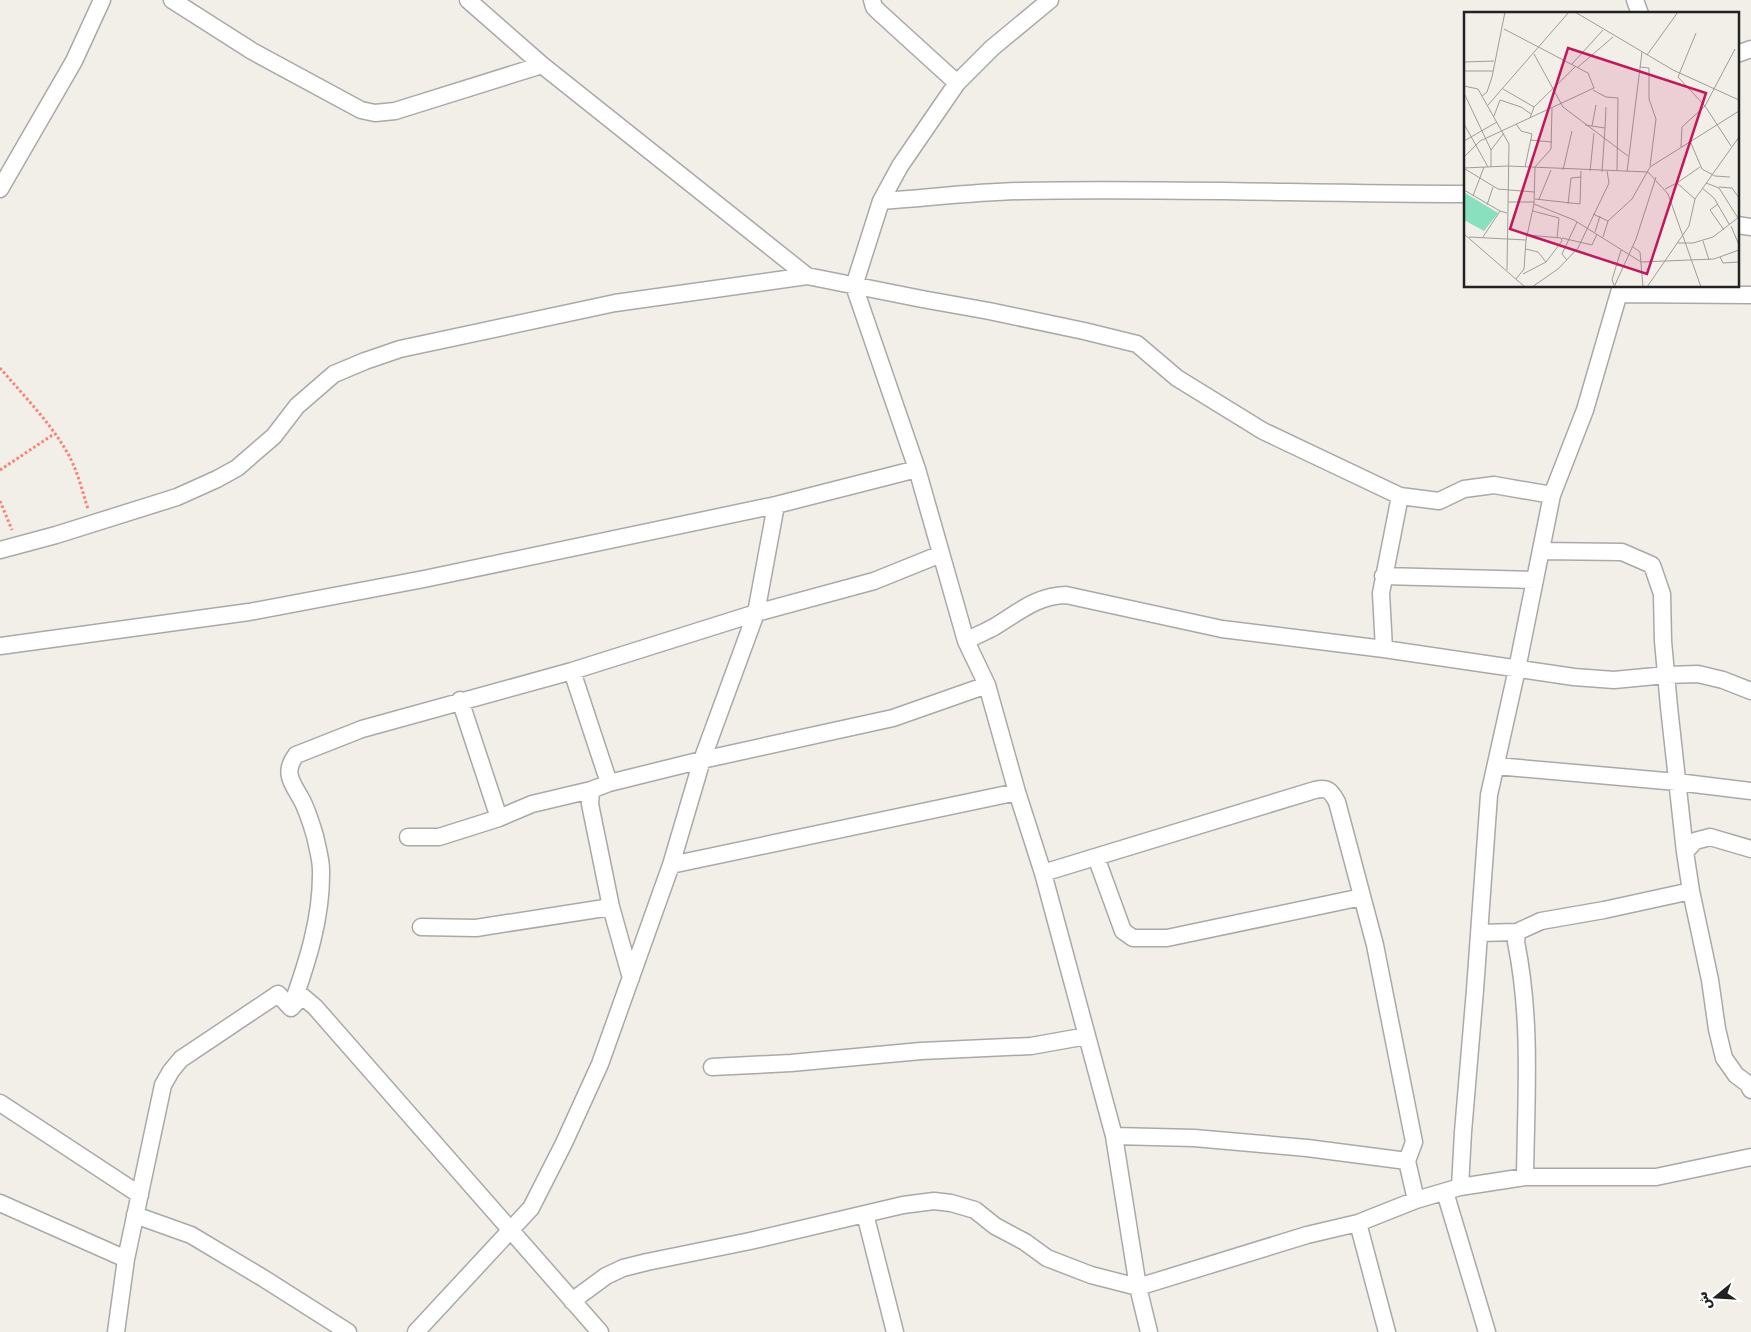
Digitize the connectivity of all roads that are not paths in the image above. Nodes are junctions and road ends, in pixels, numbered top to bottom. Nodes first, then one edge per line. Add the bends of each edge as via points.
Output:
1 (102, 0) edge
2 (172, 0) edge
3 (468, 0) edge
4 (872, 0) edge
5 (1050, 0) edge
6 (1635, 0) edge
7 (1639, 12) edge
8 (1751, 49) edge
9 (1738, 54) edge
10 (542, 65) junction
11 (957, 83) junction
12 (0, 189) edge
13 (1464, 194) edge
14 (881, 201) junction
15 (1738, 225) edge
16 (1751, 226) edge
17 (807, 276) junction
18 (854, 286) junction
19 (1620, 290) edge
20 (1751, 295) edge
21 (917, 468) junction
22 (1400, 496) junction
23 (1552, 496) junction
24 (776, 505) junction
25 (0, 550) edge
26 (1541, 551) junction
27 (941, 554) junction
28 (1383, 576) junction
29 (1535, 580) junction
30 (756, 613) junction
31 (966, 641) junction
32 (0, 646) edge
33 (1384, 649) junction
34 (1517, 669) junction
35 (572, 671) junction
36 (1666, 675) junction
37 (986, 685) junction
38 (1751, 692) edge
39 (460, 700) junction
40 (702, 760) junction
41 (1496, 766) junction
42 (1677, 782) junction
43 (609, 784) junction
44 (591, 790) junction
45 (1751, 791) edge
46 (1017, 792) junction
47 (499, 818) junction
48 (408, 837) dead end
49 (1751, 849) edge
50 (1685, 852) junction
51 (1096, 857) junction
52 (671, 865) junction
53 (1043, 872) junction
54 (1691, 891) junction
55 (1362, 897) junction
56 (611, 907) junction
57 (421, 927) dead end
58 (1517, 932) junction
59 (1479, 933) junction
60 (630, 978) junction
61 (291, 1008) junction
62 (1087, 1036) junction
63 (712, 1067) dead end
64 (1751, 1090) edge
65 (0, 1103) edge
66 (1114, 1136) junction
67 (1751, 1158) edge
68 (1407, 1161) junction
69 (1524, 1177) junction
70 (1452, 1190) junction
71 (140, 1195) junction
72 (1416, 1200) junction
73 (0, 1203) edge
74 (865, 1214) junction
75 (136, 1215) junction
76 (1358, 1223) junction
77 (509, 1230) junction
78 (126, 1259) junction
79 (1138, 1287) junction
80 (572, 1302) junction
81 (116, 1332) edge
82 (348, 1332) edge
83 (416, 1332) edge
84 (600, 1332) edge
85 (896, 1332) edge
86 (1149, 1332) edge
87 (1387, 1332) edge
88 (1487, 1332) edge

1 - 12 street via 74,61
2 - 10 street via 252,51 361,110 375,113 395,111
3 - 10 street
4 - 11 street via 879,12
5 - 11 street via 992,48
6 - 7 street
8 - 9 street
10 - 17 street
11 - 14 street via 900,166
13 - 14 street via 1171,189 1018,191
14 - 18 street
15 - 16 street
17 - 18 street
17 - 25 street via 615,302 416,345 365,361 334,374 297,406 274,436 237,468 177,498
18 - 21 street
18 - 22 street via 989,311 1137,344 1177,378 1263,431
19 - 20 street
19 - 23 street via 1585,410
21 - 24 street
21 - 27 street
22 - 23 street via 1439,501 1464,489 1494,485
22 - 28 street
23 - 26 street
24 - 30 street
24 - 32 street via 424,579 268,608
26 - 29 street
26 - 36 street via 1622,552 1652,565 1662,594
27 - 30 street via 874,581
27 - 31 street
28 - 29 street
28 - 33 street
29 - 34 street
30 - 35 street
30 - 40 street
31 - 33 street via 1036,601 1051,595 1066,595 1222,629
31 - 37 street
33 - 34 street
34 - 36 street via 1614,680
34 - 41 street
35 - 39 street
35 - 43 street
36 - 38 street via 1698,674
36 - 42 street
37 - 40 street via 893,718
37 - 46 street
39 - 47 street
39 - 61 street via 362,729 296,755 291,762 290,781 305,806 321,868 318,916
40 - 43 street
40 - 52 street
41 - 42 street
41 - 59 street via 1489,795
42 - 45 street
42 - 50 street
43 - 44 street
44 - 47 street via 532,804
44 - 56 street via 590,804
46 - 52 street
46 - 53 street
47 - 48 street via 438,837
49 - 50 street via 1710,838 1695,841
50 - 54 street
51 - 53 street
51 - 55 street via 1124,931 1133,938 1167,938
51 - 55 street via 1323,788 1337,802
52 - 60 street
53 - 62 street
54 - 58 street via 1541,921
54 - 64 street via 1724,1058
55 - 68 street via 1375,945 1414,1142
56 - 57 street via 476,928
56 - 60 street
58 - 59 street
58 - 69 street via 1526,1010
59 - 70 street via 1463,1132
60 - 77 street via 600,1064 564,1143 531,1208
61 - 71 street via 278,994 181,1059 171,1071 159,1099
61 - 77 street via 302,996 315,1007
62 - 63 street via 1031,1046 930,1050
62 - 66 street
65 - 71 street
66 - 68 street via 1204,1139
66 - 79 street
67 - 69 street via 1656,1177
68 - 72 street
69 - 70 street
70 - 72 street
70 - 88 street
71 - 75 street
72 - 76 street
73 - 78 street
74 - 79 street via 902,1205 934,1201 951,1203 975,1210 1047,1258 1091,1275
74 - 80 street via 623,1268 606,1276
74 - 85 street
75 - 78 street
75 - 82 street via 192,1235
76 - 79 street via 1307,1235
76 - 87 street
77 - 80 street
77 - 83 street
78 - 81 street
79 - 86 street
80 - 84 street

